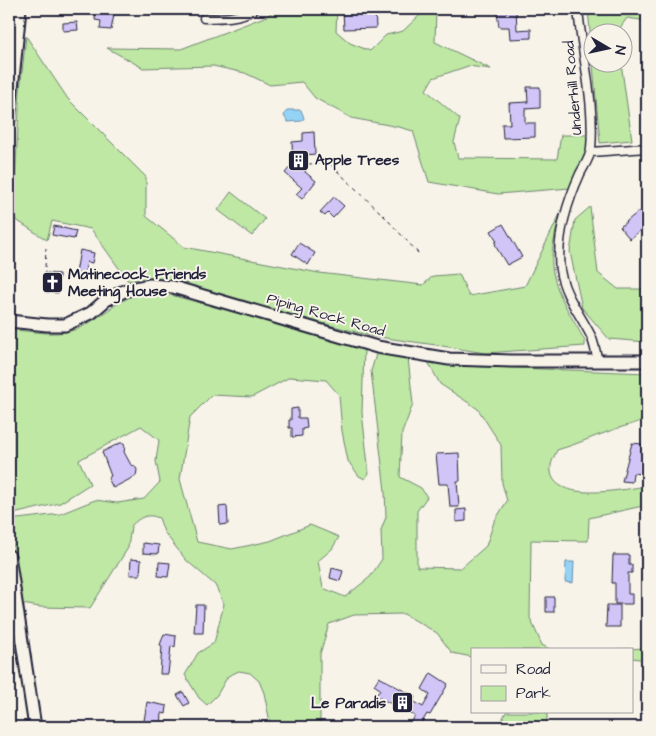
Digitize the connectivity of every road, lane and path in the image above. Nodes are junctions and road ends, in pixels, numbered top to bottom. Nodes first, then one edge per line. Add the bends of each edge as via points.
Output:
1 (20, 9) edge
2 (255, 9) edge
3 (578, 9) edge
4 (204, 18) dead end
5 (9, 119) edge
6 (647, 148) edge
7 (591, 152) junction
8 (308, 164) dead end
9 (46, 248) dead end
10 (418, 254) dead end
11 (44, 291) dead end
12 (9, 321) edge
13 (598, 361) junction
14 (647, 362) edge
15 (9, 556) edge
16 (35, 727) edge

1 - 5 street
2 - 4 street via 237,16
3 - 7 street, Underhill Road via 590,106
6 - 7 street
7 - 13 street, Underhill Road via 566,212 560,259 567,293 591,337
8 - 10 path via 329,163
9 - 11 path
12 - 13 street, Piping Rock Road via 65,325 91,313 106,300 126,290 150,285 172,287 377,346 449,359
13 - 14 street, Piping Rock Road
15 - 16 street

